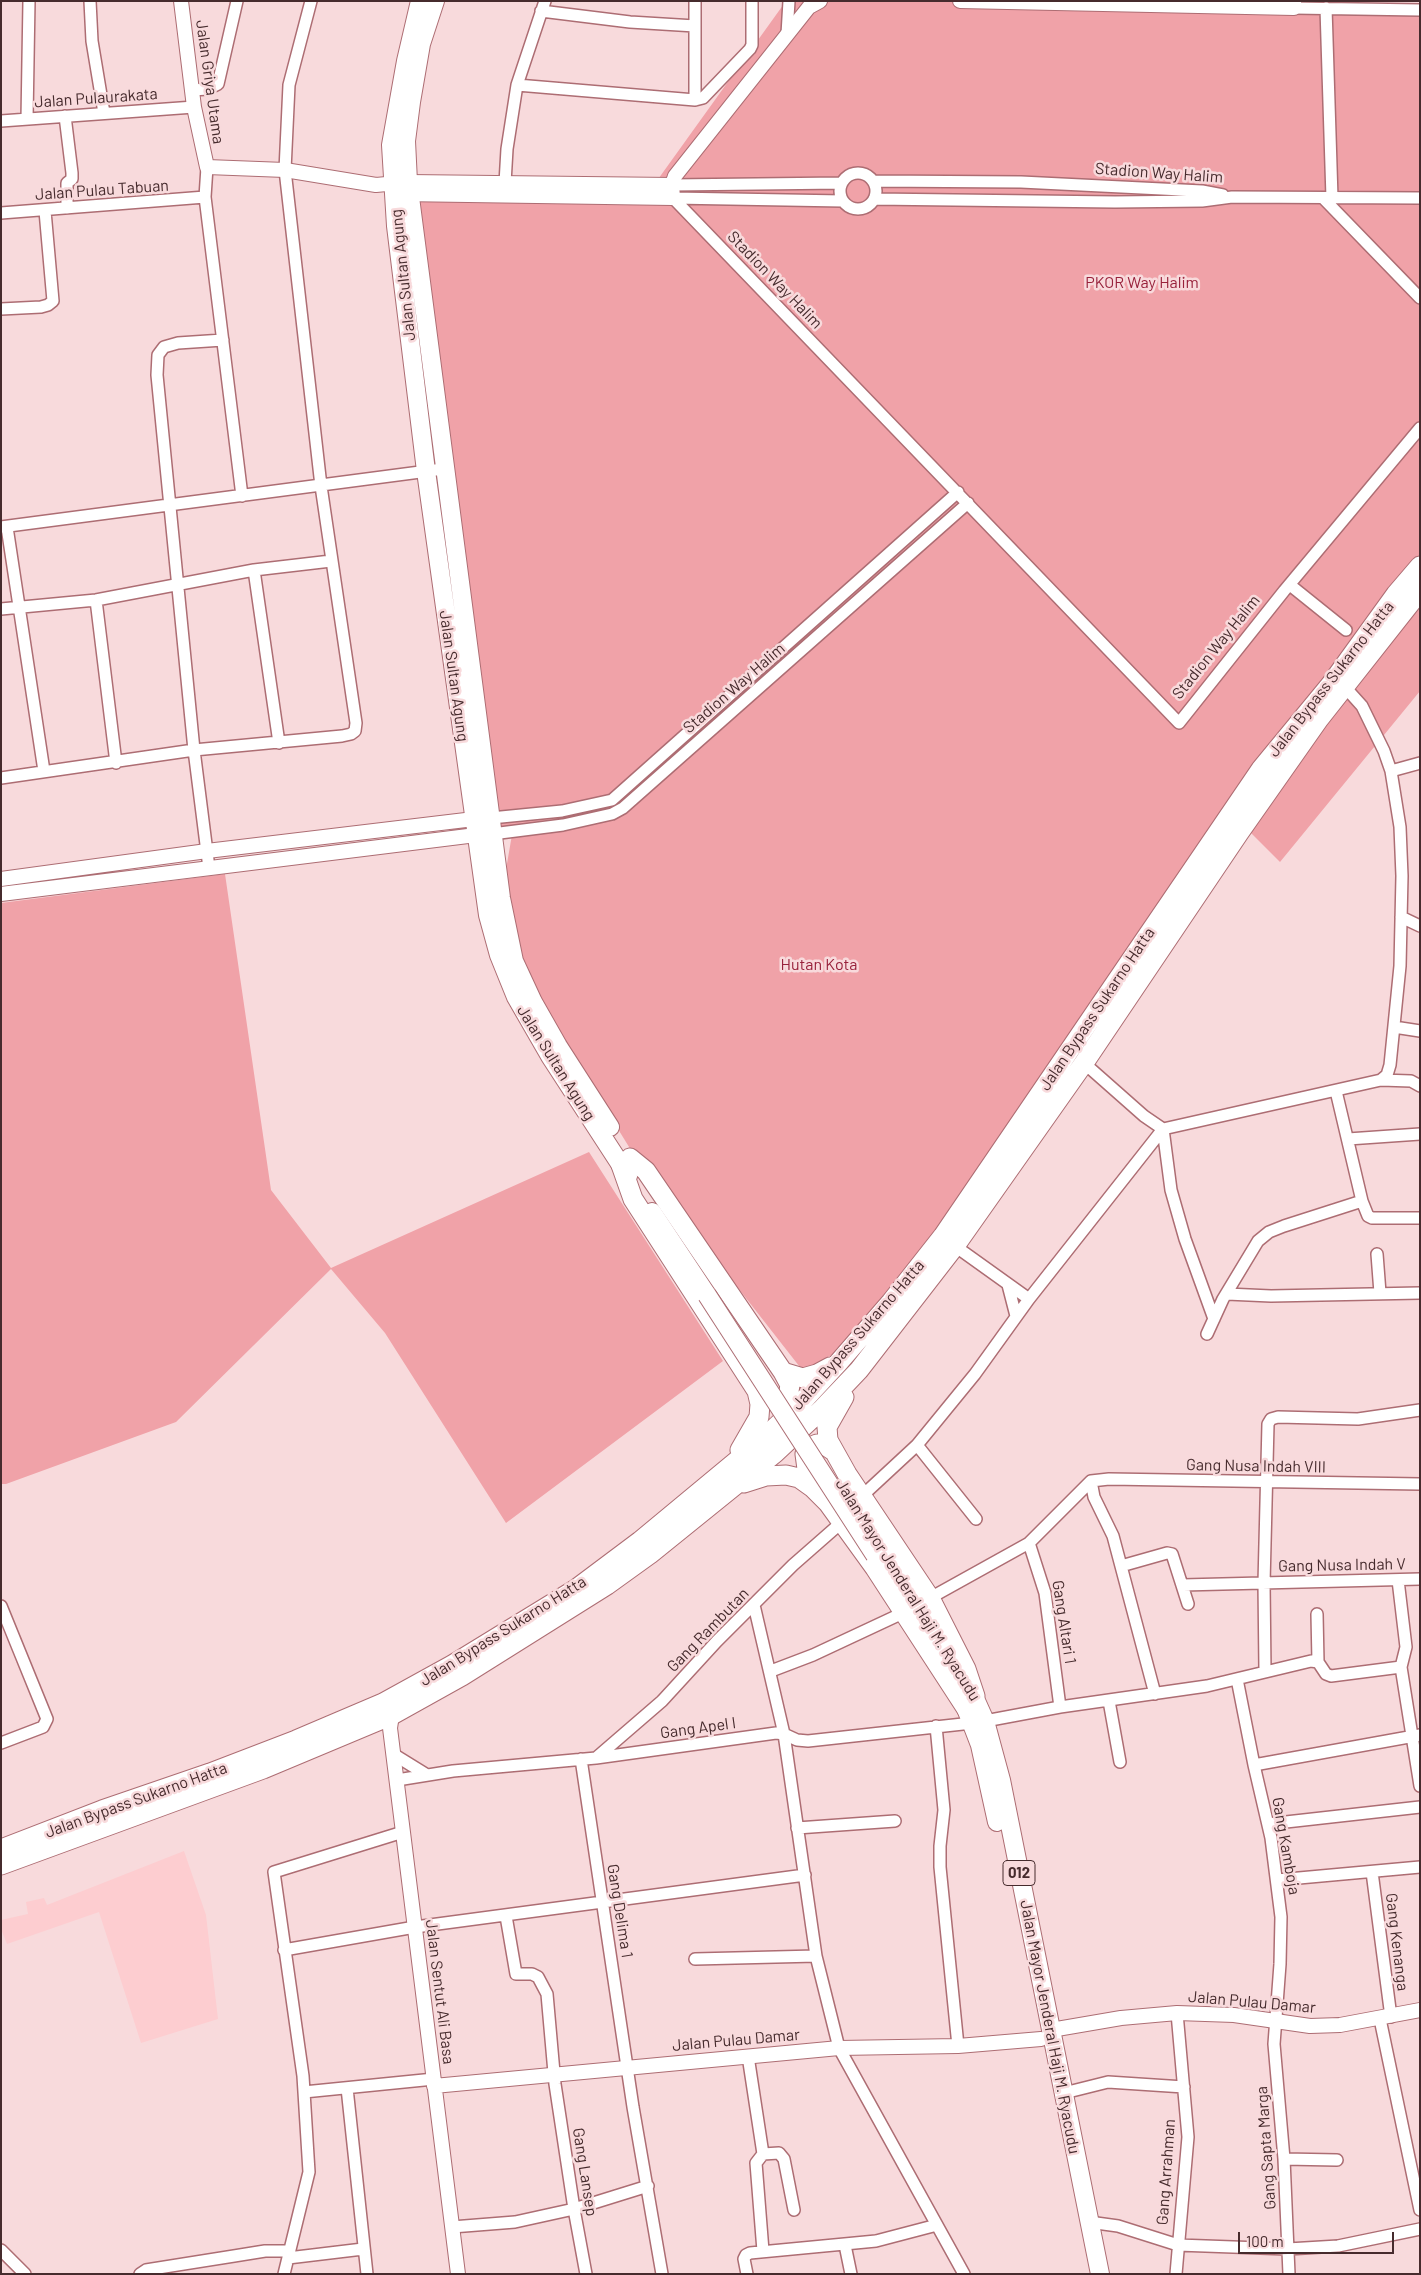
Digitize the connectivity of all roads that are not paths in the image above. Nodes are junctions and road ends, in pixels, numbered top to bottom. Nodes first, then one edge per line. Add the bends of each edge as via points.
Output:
1 (29, 1) edge
2 (90, 1) edge
3 (181, 1) edge
4 (237, 1) edge
5 (311, 1) edge
6 (420, 1) edge
7 (435, 1) edge
8 (695, 1) edge
9 (752, 1) edge
10 (789, 1) edge
11 (820, 1) edge
12 (960, 1) edge
13 (1089, 2) edge
14 (1227, 4) edge
15 (1294, 5) edge
16 (1364, 5) edge
17 (543, 6) edge
18 (1326, 8) junction
19 (1420, 10) edge
20 (695, 26) junction
21 (787, 34) junction
22 (517, 85) junction
23 (192, 90) junction
24 (695, 100) junction
25 (194, 107) junction
26 (104, 113) junction
27 (65, 116) junction
28 (27, 119) junction
29 (1, 121) edge
30 (207, 167) junction
31 (285, 170) junction
32 (873, 182) junction
33 (505, 183) junction
34 (842, 183) junction
35 (1059, 184) junction
36 (1115, 187) junction
37 (401, 188) junction
38 (672, 191) junction
39 (205, 197) junction
40 (1232, 197) junction
41 (1327, 198) junction
42 (1420, 198) edge
43 (874, 199) junction
44 (844, 201) junction
45 (1059, 201) junction
46 (1115, 202) junction
47 (67, 208) junction
48 (44, 211) junction
49 (1, 213) edge
50 (1420, 298) edge
51 (1, 309) edge
52 (223, 340) junction
53 (1420, 428) edge
54 (444, 469) junction
55 (426, 471) junction
56 (321, 486) junction
57 (958, 492) junction
58 (242, 496) junction
59 (968, 503) junction
60 (170, 504) junction
61 (4, 527) edge
62 (331, 561) junction
63 (1420, 566) edge
64 (254, 570) junction
65 (1290, 584) junction
66 (177, 586) junction
67 (1420, 591) edge
68 (96, 600) junction
69 (20, 606) junction
70 (1, 609) edge
71 (1346, 630) dead end
72 (1344, 686) junction
73 (279, 743) junction
74 (194, 750) junction
75 (116, 763) junction
76 (1420, 763) edge
77 (44, 771) junction
78 (1391, 771) junction
79 (1, 778) edge
80 (483, 827) junction
81 (207, 851) junction
82 (209, 868) junction
83 (1, 879) edge
84 (1, 894) edge
85 (1400, 917) junction
86 (1420, 926) edge
87 (1394, 1027) junction
88 (1420, 1031) edge
89 (1084, 1063) junction
90 (1381, 1080) junction
91 (1420, 1086) edge
92 (1336, 1091) junction
93 (1046, 1101) junction
94 (1163, 1129) junction
95 (1420, 1134) edge
96 (1348, 1139) junction
97 (626, 1161) junction
98 (1362, 1201) junction
99 (1420, 1218) edge
100 (955, 1246) junction
101 (1377, 1254) dead end
102 (1008, 1286) junction
103 (712, 1292) joint
104 (1380, 1293) junction
105 (1420, 1293) edge
106 (1227, 1294) junction
107 (1029, 1299) junction
108 (1016, 1316) junction
109 (1214, 1320) junction
110 (1207, 1334) dead end
111 (839, 1362) junction
112 (859, 1370) junction
113 (782, 1372) junction
114 (757, 1391) junction
115 (1420, 1410) edge
116 (917, 1445) junction
117 (832, 1450) junction
118 (728, 1468) junction
119 (1091, 1481) junction
120 (1268, 1483) junction
121 (1420, 1484) edge
122 (729, 1491) junction
123 (862, 1496) junction
124 (828, 1503) junction
125 (976, 1519) dead end
126 (842, 1522) junction
127 (1029, 1543) junction
128 (1121, 1566) junction
129 (1398, 1580) junction
130 (1420, 1580) edge
131 (1264, 1583) junction
132 (1183, 1585) junction
133 (930, 1598) junction
134 (1188, 1604) dead end
135 (754, 1605) junction
136 (1, 1606) edge
137 (905, 1612) junction
138 (1317, 1614) dead end
139 (1318, 1662) junction
140 (1401, 1667) junction
141 (771, 1671) junction
142 (1265, 1671) junction
143 (1237, 1679) junction
144 (1155, 1694) junction
145 (1109, 1701) junction
146 (1060, 1707) junction
147 (975, 1713) junction
148 (392, 1714) junction
149 (936, 1726) junction
150 (784, 1734) junction
151 (1416, 1736) edge
152 (1, 1743) edge
153 (393, 1754) junction
154 (596, 1758) junction
155 (580, 1759) junction
156 (1120, 1762) dead end
157 (1254, 1765) junction
158 (427, 1776) junction
159 (396, 1780) junction
160 (1420, 1786) edge
161 (1420, 1807) edge
162 (895, 1821) dead end
163 (1268, 1824) junction
164 (797, 1828) junction
165 (403, 1832) junction
166 (57, 1836) junction
167 (14, 1850) edge
168 (1, 1865) edge
169 (1420, 1867) edge
170 (1372, 1872) junction
171 (805, 1874) junction
172 (1277, 1880) junction
173 (603, 1903) junction
174 (506, 1916) junction
175 (415, 1927) junction
176 (284, 1950) junction
177 (816, 1956) junction
178 (695, 1959) dead end
179 (1420, 2010) edge
180 (1177, 2013) junction
181 (1385, 2018) junction
182 (1275, 2021) junction
183 (1046, 2034) junction
184 (958, 2046) junction
185 (839, 2048) junction
186 (748, 2056) junction
187 (629, 2067) junction
188 (554, 2075) junction
189 (434, 2083) junction
190 (1184, 2087) junction
191 (347, 2088) junction
192 (304, 2092) junction
193 (1064, 2093) junction
194 (763, 2154) junction
195 (1284, 2159) junction
196 (1337, 2160) dead end
197 (648, 2186) junction
198 (574, 2209) junction
199 (794, 2210) dead end
200 (1420, 2210) edge
201 (1089, 2222) junction
202 (936, 2225) junction
203 (452, 2227) junction
204 (1420, 2229) edge
205 (845, 2245) junction
206 (1178, 2245) junction
207 (1288, 2248) junction
208 (363, 2249) junction
209 (1, 2250) edge
210 (763, 2251) junction
211 (289, 2255) junction
212 (25, 2274) edge
213 (140, 2274) edge
214 (284, 2274) edge
215 (367, 2274) edge
216 (458, 2274) edge
217 (586, 2274) edge
218 (662, 2274) edge
219 (747, 2274) edge
220 (851, 2274) edge
221 (964, 2274) edge
222 (1087, 2274) edge
223 (1100, 2274) edge
224 (1176, 2274) edge
225 (1289, 2274) edge

1 - 28 street
2 - 26 street via 92,41
3 - 23 street, Jalan Griya Utama
4 - 23 street via 218,84 208,89
5 - 31 street via 289,85
6 - 37 main road, Jalan Sultan Agung via 391,145
7 - 37 main road, Jalan Sultan Agung via 421,44
8 - 20 street
9 - 24 street via 752,45 707,96
10 - 21 street
11 - 21 street via 809,7
12 - 13 street
13 - 14 street
14 - 15 street
15 - 18 street
16 - 18 street
16 - 19 street
17 - 20 street via 630,22
17 - 22 street
18 - 41 street
20 - 24 street
21 - 38 street via 675,176
22 - 24 street
22 - 33 street
23 - 25 street, Jalan Griya Utama
25 - 26 street, Jalan Pulaurakata
25 - 30 street, Jalan Griya Utama
26 - 27 street, Jalan Pulaurakata
27 - 28 street, Jalan Pulaurakata
27 - 47 street via 72,173 72,179 67,183
28 - 29 street, Jalan Pulaurakata
30 - 31 street
30 - 39 street
31 - 37 street
31 - 56 street
32 - 34 street via 857,173
32 - 35 street, Stadion Way Halim
32 - 43 street via 876,187
33 - 37 street
33 - 38 street
34 - 38 street
34 - 44 street
35 - 36 street, Stadion Way Halim
35 - 45 street
36 - 40 street, Stadion Way Halim via 1202,191
36 - 46 street
37 - 38 street
37 - 54 main road, Jalan Sultan Agung
37 - 55 main road, Jalan Sultan Agung via 396,226
38 - 44 street
38 - 57 street, Stadion Way Halim
39 - 47 street, Jalan Pulau Tabuan
39 - 52 street
40 - 41 street, Stadion Way Halim
40 - 46 street, Stadion Way Halim
41 - 42 street, Stadion Way Halim
41 - 50 street
43 - 44 street via 859,209 848,206
43 - 45 street, Stadion Way Halim
45 - 46 street, Stadion Way Halim
47 - 48 street, Jalan Pulau Tabuan
48 - 49 street, Jalan Pulau Tabuan
48 - 51 street via 52,301 48,305
52 - 58 street
52 - 60 street via 178,343 164,347 158,355 156,375
53 - 65 street, Stadion Way Halim
54 - 55 street
54 - 80 main road, Jalan Sultan Agung
55 - 56 street
55 - 80 main road, Jalan Sultan Agung
56 - 58 street
56 - 62 street
57 - 59 street, Stadion Way Halim
57 - 80 street, Stadion Way Halim via 612,800
58 - 60 street
59 - 65 street, Stadion Way Halim via 1179,723
59 - 80 street, Stadion Way Halim via 623,808 612,814 563,825
60 - 61 street
60 - 66 street
61 - 69 street
62 - 64 street
62 - 73 street via 356,723 354,730 342,736
63 - 93 highway, Jalan Bypass Sukarno Hatta via 1261,769
64 - 66 street
64 - 73 street
65 - 71 street
66 - 68 street
66 - 74 street
67 - 72 highway, Jalan Bypass Sukarno Hatta
68 - 69 street
68 - 75 street
69 - 70 street
69 - 77 street
72 - 78 street via 1371,720
72 - 89 highway, Jalan Bypass Sukarno Hatta via 1238,833
73 - 74 street
74 - 75 street
74 - 81 street
75 - 77 street
76 - 78 street
77 - 79 street
78 - 85 street via 1400,827
80 - 81 street
80 - 82 street
80 - 97 main road, Jalan Sultan Agung via 514,961 533,1002
81 - 82 street
81 - 83 street
82 - 84 street
85 - 86 street
85 - 87 street via 1400,966
87 - 88 street
87 - 90 street via 1390,1065
89 - 93 highway, Jalan Bypass Sukarno Hatta
89 - 94 street
90 - 91 street via 1411,1081
90 - 92 street
92 - 94 street
92 - 96 street
93 - 100 highway, Jalan Bypass Sukarno Hatta
93 - 111 highway, Jalan Bypass Sukarno Hatta via 944,1236
94 - 107 street
94 - 109 street via 1171,1190
95 - 96 street
96 - 98 street
97 - 103 main road, Jalan Sultan Agung
97 - 113 highway via 646,1171
97 - 114 highway via 633,1199
98 - 99 street via 1366,1213 1372,1218
98 - 106 street via 1269,1232 1249,1254
100 - 102 street
100 - 112 highway, Jalan Bypass Sukarno Hatta
101 - 104 street
102 - 107 street
102 - 108 street
103 - 147 main road, Jalan Mayor Jenderal Haji M. Ryacudu / 012, bridge via 880,1552
104 - 105 street
104 - 106 street
106 - 109 street
107 - 108 street
108 - 116 street via 976,1374
109 - 110 street
111 - 113 highway via 803,1378
111 - 118 highway, Jalan Bypass Sukarno Hatta via 795,1408
112 - 117 highway via 828,1427
112 - 122 highway, Jalan Bypass Sukarno Hatta via 800,1430
113 - 114 highway via 790,1388 785,1399 774,1402
114 - 118 highway via 760,1404 757,1421
115 - 120 street via 1358,1420 1271,1418 1268,1424
116 - 123 street
116 - 125 street
117 - 123 highway
117 - 124 highway via 823,1444 814,1444 804,1460 808,1473
118 - 166 highway, Jalan Bypass Sukarno Hatta via 576,1589 383,1703 210,1773 102,1810
119 - 120 street, Gang Nusa Indah VIII
119 - 127 street
119 - 128 street
120 - 121 street, Gang Nusa Indah VIII
120 - 131 street
122 - 124 highway via 766,1476 791,1475 810,1484
122 - 148 highway, Jalan Bypass Sukarno Hatta via 650,1554 572,1608 462,1676
123 - 133 highway
124 - 126 highway
126 - 135 street, Gang Rambutan
126 - 137 highway
127 - 133 street
127 - 146 street, Gang Altari 1 via 1045,1593
128 - 132 street via 1170,1553 1174,1555
128 - 144 street
129 - 130 street, Gang Nusa Indah V
129 - 131 street, Gang Nusa Indah V
129 - 140 street via 1406,1647
131 - 132 street, Gang Nusa Indah V
131 - 142 street
132 - 134 street
133 - 147 highway via 966,1669
135 - 141 street
135 - 154 street, Gang Rambutan via 662,1701
136 - 152 street via 47,1719 43,1727
137 - 141 street
137 - 147 highway
138 - 139 street
139 - 140 street via 1331,1676
139 - 142 street, Gang Apel I
140 - 151 street
141 - 150 street
142 - 143 street, Gang Apel I
143 - 144 street, Gang Apel I
143 - 157 street, Gang Kamboja
144 - 145 street, Gang Apel I
145 - 146 street, Gang Apel I
145 - 156 street
146 - 147 street, Gang Apel I
147 - 149 street, Gang Apel I
147 - 183 main road, Jalan Mayor Jenderal Haji M. Ryacudu / 012
148 - 153 street, Jalan Sentut Ali Basa
148 - 166 highway, Jalan Bypass Sukarno Hatta via 263,1769
149 - 150 street, Gang Apel I via 808,1741
149 - 184 street via 944,1810 940,1867
150 - 154 street, Gang Apel I
150 - 164 street
151 - 157 street
151 - 160 street
153 - 158 street
153 - 159 street, Jalan Sentut Ali Basa
154 - 155 street, Gang Apel I
155 - 158 street, Gang Apel I
155 - 173 street, Gang Delima 1
157 - 163 street, Gang Kamboja
158 - 159 street, Gang Apel I
159 - 165 street, Jalan Sentut Ali Basa
161 - 163 street
162 - 164 street
163 - 172 street, Gang Kamboja
164 - 171 street
165 - 175 street, Jalan Sentut Ali Basa
165 - 176 street via 274,1872
166 - 167 highway, Jalan Bypass Sukarno Hatta
167 - 168 highway, Jalan Bypass Sukarno Hatta
169 - 170 street
170 - 172 street
170 - 181 street, Gang Kenanga
171 - 173 street
171 - 177 street
172 - 182 street, Gang Kamboja via 1281,1917
173 - 174 street
173 - 187 street, Gang Delima 1
174 - 175 street
174 - 188 street, Gang Lansep via 516,1974 538,1977 547,1994
175 - 176 street
175 - 189 street, Jalan Sentut Ali Basa
176 - 192 street
177 - 178 street
177 - 185 street
179 - 181 street, Jalan Pulau Damar
180 - 182 street, Jalan Pulau Damar via 1234,2015
180 - 183 street, Jalan Pulau Damar via 1121,2018
180 - 190 street, Gang Arrahman
181 - 182 street, Jalan Pulau Damar via 1330,2026
181 - 200 street, Gang Kenanga
182 - 195 street, Gang Sapta Marga
183 - 184 street, Jalan Pulau Damar
183 - 193 main road, Jalan Mayor Jenderal Haji M. Ryacudu / 012
183 - 222 main road, Jalan Mayor Jenderal Haji M. Ryacudu / 012
184 - 185 street, Jalan Pulau Damar
185 - 186 street, Jalan Pulau Damar
185 - 202 street
186 - 187 street, Jalan Pulau Damar
186 - 194 street
187 - 188 street, Jalan Pulau Damar
187 - 197 street, Gang Delima 1
188 - 189 street, Jalan Pulau Damar
188 - 198 street, Gang Lansep
189 - 191 street
189 - 203 street, Jalan Sentut Ali Basa
190 - 193 street via 1108,2082
190 - 206 street, Gang Arrahman via 1188,2137
191 - 192 street
191 - 208 street
192 - 211 street via 309,2172
193 - 201 main road, Jalan Mayor Jenderal Haji M. Ryacudu / 012
194 - 199 street via 779,2153 784,2159
194 - 210 street via 756,2163
195 - 196 street
195 - 207 street, Gang Sapta Marga
197 - 198 street
197 - 218 street, Gang Delima 1
198 - 203 street via 514,2222
198 - 217 street, Gang Lansep
201 - 206 street via 1118,2226
201 - 223 main road, Jalan Mayor Jenderal Haji M. Ryacudu / 012
202 - 205 street via 876,2241
202 - 221 street
203 - 216 street, Jalan Sentut Ali Basa
204 - 207 street via 1347,2245
205 - 210 street
205 - 220 street
206 - 207 street
206 - 224 street, Gang Arrahman
207 - 225 street, Gang Sapta Marga
208 - 211 street
208 - 215 street
209 - 212 street
210 - 219 street via 746,2255
211 - 213 street via 266,2251 146,2270
211 - 214 street

